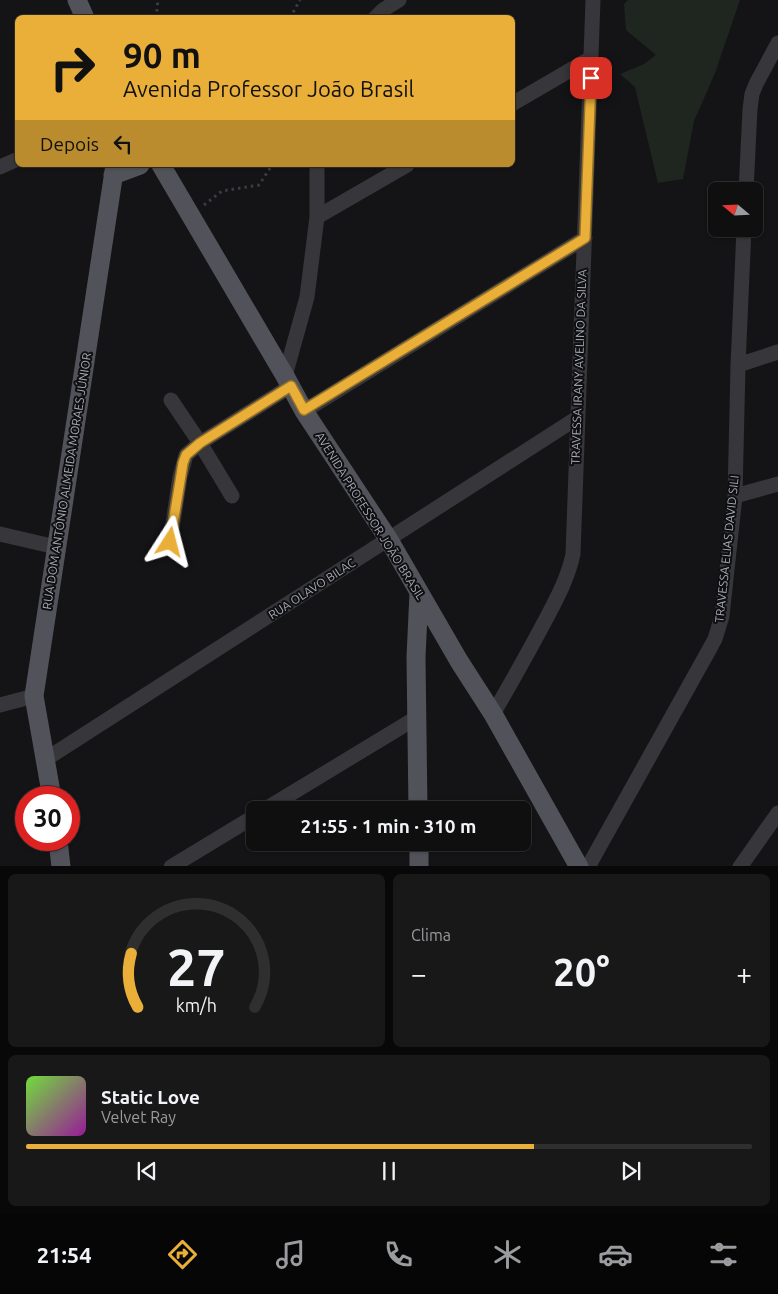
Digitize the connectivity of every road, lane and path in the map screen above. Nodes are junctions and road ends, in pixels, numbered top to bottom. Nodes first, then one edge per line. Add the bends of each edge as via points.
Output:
1 (77, 0) edge
2 (158, 0) edge
3 (300, 0) edge
4 (399, 0) edge
5 (593, 0) edge
6 (84, 15) edge
7 (156, 15) edge
8 (292, 15) edge
9 (378, 15) edge
10 (778, 43) edge
11 (592, 58) junction
12 (515, 102) edge
13 (15, 160) edge
14 (0, 167) edge
15 (130, 167) edge
16 (162, 167) edge
17 (271, 167) edge
18 (317, 167) edge
19 (404, 167) edge
20 (114, 170) edge
21 (747, 182) edge
22 (190, 215) junction
23 (317, 218) junction
24 (585, 238) junction
25 (744, 238) edge
26 (778, 352) edge
27 (738, 366) junction
28 (288, 381) junction
29 (171, 400) dead end
30 (304, 410) junction
31 (577, 418) junction
32 (200, 443) junction
33 (778, 484) edge
34 (232, 496) dead end
35 (735, 496) junction
36 (0, 534) edge
37 (389, 540) junction
38 (170, 542) dead end
39 (56, 547) junction
40 (419, 593) junction
41 (34, 696) junction
42 (0, 705) edge
43 (493, 714) junction
44 (416, 718) junction
45 (46, 759) junction
46 (50, 786) edge
47 (279, 801) edge
48 (418, 801) edge
49 (778, 813) edge
50 (246, 821) edge
51 (59, 851) edge
52 (419, 851) edge
53 (61, 866) edge
54 (171, 866) edge
55 (420, 866) edge
56 (579, 866) edge
57 (588, 866) edge
58 (740, 866) edge

1 - 6 main road
2 - 7 path
3 - 8 path
4 - 9 street
5 - 11 street, TRAVESSA IRANY AVELINO DA SILVA
10 - 21 street via 752,94
11 - 12 street
11 - 24 street, TRAVESSA IRANY AVELINO DA SILVA
13 - 14 street
15 - 20 main road
16 - 22 main road, AVENIDA PROFESSOR JOÃO BRASIL
17 - 22 path via 259,185 222,191
18 - 23 street
19 - 23 street
20 - 39 main road, RUA DOM ANTÔNIO ALMEIDA MORAES JÚNIOR
22 - 28 main road, AVENIDA PROFESSOR JOÃO BRASIL
23 - 28 street via 307,297
24 - 30 street
24 - 31 street, TRAVESSA IRANY AVELINO DA SILVA
25 - 27 street, TRAVESSA ELIAS DAVID SILI
26 - 27 street
27 - 35 street, TRAVESSA ELIAS DAVID SILI
28 - 30 main road, AVENIDA PROFESSOR JOÃO BRASIL
28 - 32 street
29 - 32 street
30 - 37 main road, AVENIDA PROFESSOR JOÃO BRASIL
31 - 37 street, RUA OLAVO BILAC
31 - 43 street, TRAVESSA IRANY AVELINO DA SILVA via 570,570
32 - 34 street
32 - 38 street via 186,455 183,463
33 - 35 street
35 - 57 street, TRAVESSA ELIAS DAVID SILI via 722,616 715,639
36 - 39 street
37 - 40 main road, AVENIDA PROFESSOR JOÃO BRASIL
37 - 45 street, RUA OLAVO BILAC
39 - 41 main road, RUA DOM ANTÔNIO ALMEIDA MORAES JÚNIOR
40 - 43 main road, AVENIDA PROFESSOR JOÃO BRASIL
40 - 44 main road
41 - 42 street
41 - 45 main road, RUA DOM ANTÔNIO ALMEIDA MORAES JÚNIOR
43 - 56 main road, AVENIDA PROFESSOR JOÃO BRASIL
44 - 47 street
44 - 48 main road
45 - 46 main road, RUA DOM ANTÔNIO ALMEIDA MORAES JÚNIOR
49 - 58 street
50 - 54 street
51 - 53 main road
52 - 55 main road

